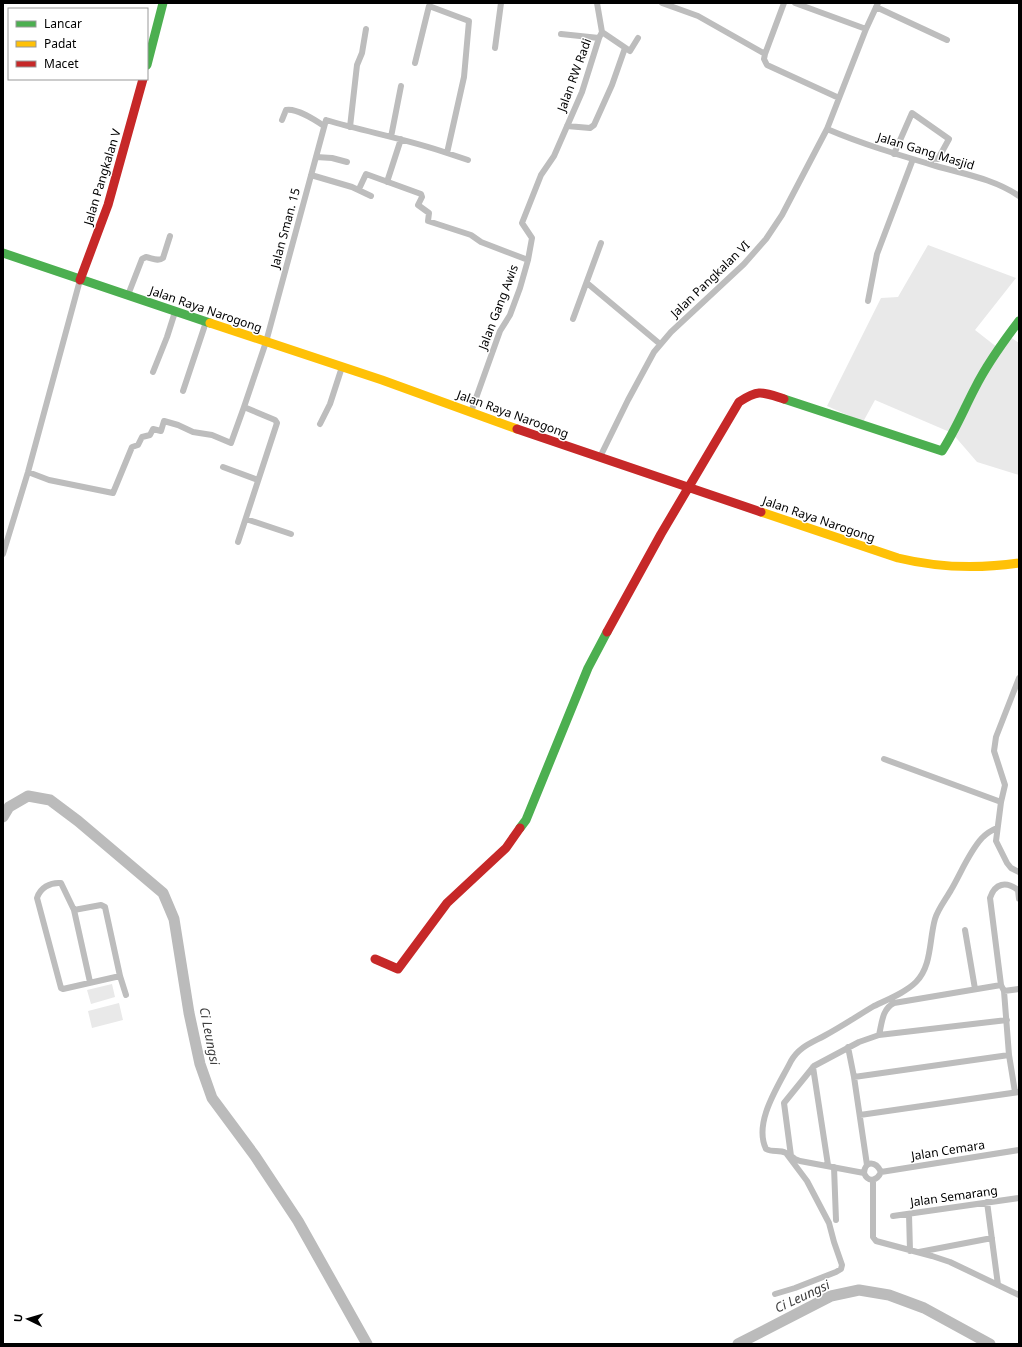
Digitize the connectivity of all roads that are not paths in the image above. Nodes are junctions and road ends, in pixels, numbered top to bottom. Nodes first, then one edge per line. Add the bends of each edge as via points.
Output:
1 (163, 3) edge
2 (501, 3) edge
3 (597, 3) edge
4 (662, 3) edge
5 (784, 3) edge
6 (795, 3) edge
7 (816, 3) edge
8 (429, 5) edge
9 (877, 5) edge
10 (814, 10) junction
11 (866, 28) junction
12 (366, 29) dead end
13 (561, 34) dead end
14 (600, 35) junction
15 (638, 38) dead end
16 (947, 40) dead end
17 (495, 48) dead end
18 (625, 48) junction
19 (765, 54) junction
20 (148, 61) edge
21 (415, 63) dead end
22 (143, 80) edge
23 (401, 86) dead end
24 (839, 98) junction
25 (282, 120) dead end
26 (325, 123) junction
27 (567, 126) junction
28 (350, 127) junction
29 (827, 129) junction
30 (391, 137) junction
31 (401, 139) junction
32 (447, 153) junction
33 (894, 154) junction
34 (316, 156) junction
35 (913, 159) junction
36 (468, 160) dead end
37 (346, 162) dead end
38 (930, 164) junction
39 (311, 176) junction
40 (387, 182) junction
41 (359, 189) junction
42 (371, 196) dead end
43 (1019, 196) edge
44 (170, 236) dead end
45 (601, 243) dead end
46 (3, 253) edge
47 (528, 260) junction
48 (80, 280) junction
49 (586, 283) junction
50 (128, 295) junction
51 (868, 301) dead end
52 (176, 312) junction
53 (573, 319) dead end
54 (1019, 321) edge
55 (206, 322) junction
56 (266, 342) junction
57 (660, 344) junction
58 (342, 367) junction
59 (153, 372) dead end
60 (183, 391) dead end
61 (244, 407) junction
62 (471, 412) junction
63 (320, 424) dead end
64 (600, 457) junction
65 (224, 467) dead end
66 (28, 472) junction
67 (258, 480) junction
68 (688, 486) junction
69 (246, 519) junction
70 (291, 534) dead end
71 (238, 542) dead end
72 (3, 554) edge
73 (1019, 563) edge
74 (1018, 681) edge
75 (884, 758) dead end
76 (1001, 802) junction
77 (997, 828) junction
78 (1019, 872) edge
79 (1019, 899) edge
80 (74, 910) junction
81 (965, 930) dead end
82 (375, 959) dead end
83 (120, 976) junction
84 (90, 982) junction
85 (1003, 988) junction
86 (975, 989) junction
87 (1019, 989) edge
88 (126, 995) dead end
89 (1007, 1020) junction
90 (878, 1035) junction
91 (848, 1047) junction
92 (1009, 1055) junction
93 (813, 1067) junction
94 (854, 1077) junction
95 (1017, 1092) edge
96 (860, 1115) junction
97 (1019, 1150) edge
98 (867, 1165) junction
99 (831, 1166) junction
100 (881, 1172) junction
101 (864, 1173) junction
102 (874, 1180) junction
103 (1019, 1198) edge
104 (987, 1202) junction
105 (909, 1214) junction
106 (893, 1216) dead end
107 (836, 1220) dead end
108 (992, 1238) junction
109 (913, 1252) junction
110 (998, 1285) junction
111 (775, 1294) dead end
112 (1019, 1295) edge

1 - 20 street
2 - 17 street
3 - 14 street
4 - 19 street via 698,16
5 - 19 street
6 - 10 street
7 - 10 street
8 - 21 street
8 - 32 street via 468,20 469,23 464,76
9 - 11 street, Jalan Pangkalan VI
9 - 16 street
10 - 11 street
11 - 24 street, Jalan Pangkalan VI
12 - 28 street via 357,65
13 - 14 street
14 - 18 street
14 - 27 street, Jalan RW Radi via 584,86
15 - 18 street via 630,52
18 - 27 street via 594,125 590,128
19 - 24 street via 767,65
22 - 48 street, Jalan Pangkalan V via 108,204
23 - 30 street
24 - 29 street, Jalan Pangkalan VI
25 - 26 street via 286,110 291,109
26 - 28 street
26 - 34 street, Jalan Sman. 15
27 - 47 street, Jalan Gang Awis via 554,156 541,175 522,223 532,238
28 - 30 street
29 - 33 street, Jalan Gang Masjid
29 - 57 street, Jalan Pangkalan VI via 782,215 766,239 744,264
30 - 31 street
31 - 32 street
31 - 40 street
32 - 36 street
33 - 35 street, Jalan Gang Masjid
33 - 38 street via 912,113 949,138 938,159 933,158
34 - 37 street
34 - 39 street, Jalan Sman. 15
35 - 38 street, Jalan Gang Masjid
35 - 51 street via 877,254
38 - 43 street, Jalan Gang Masjid via 1002,186
39 - 41 street
39 - 56 street, Jalan Sman. 15
40 - 41 street via 366,174
40 - 47 street via 421,194 418,205 429,213 428,221 471,234 481,242
41 - 42 street
44 - 50 street via 163,258 142,259
45 - 49 street
46 - 48 street, Jalan Raya Narogong
47 - 62 street, Jalan Gang Awis via 510,315 500,331 495,356
48 - 50 street, Jalan Raya Narogong
48 - 66 street
49 - 53 street
49 - 57 street
50 - 52 street, Jalan Raya Narogong
52 - 55 street, Jalan Raya Narogong
52 - 59 street
54 - 68 street via 979,380 942,451 761,392 739,402
55 - 56 street, Jalan Raya Narogong
55 - 60 street
56 - 58 street, Jalan Raya Narogong
56 - 61 street, Jalan Sman. 15
57 - 64 street, Jalan Pangkalan VI via 628,400
58 - 62 street, Jalan Raya Narogong
58 - 63 street via 330,404
61 - 66 street, Jalan Sman. 15 via 231,443 164,421 161,431 153,429 150,435 142,437 138,445 132,447 113,493 49,480
61 - 67 street via 277,421
62 - 64 street, Jalan Raya Narogong
64 - 68 street, Jalan Raya Narogong
65 - 67 street
66 - 72 street
67 - 69 street
68 - 73 street, Jalan Raya Narogong via 817,532 918,563 963,568
68 - 82 street via 588,668 526,820 506,848 448,903 398,969
69 - 70 street
69 - 71 street
74 - 76 street via 994,745 1005,785
75 - 76 street
76 - 77 street
77 - 78 street via 997,843 1007,863
77 - 111 street via 978,844 938,914 925,968 916,982 800,1049 791,1061 768,1108 763,1119 765,1145 769,1150 786,1153 807,1181 829,1223 842,1267 809,1283
79 - 85 street via 1018,890 1012,885 1000,885 991,894 990,902
80 - 83 street via 101,905 104,907
80 - 84 street
80 - 84 street via 61,883 57,882 38,892 37,898 60,988
81 - 86 street
83 - 84 street
83 - 88 street
85 - 86 street
85 - 87 street
85 - 89 street
86 - 90 street via 894,1003 885,1011
89 - 90 street
89 - 92 street
90 - 91 street
91 - 93 street
91 - 94 street
92 - 94 street
92 - 95 street
93 - 99 street
93 - 99 street via 784,1103 790,1153 795,1159
94 - 96 street
95 - 96 street
96 - 98 street
97 - 100 street, Jalan Cemara
98 - 100 street via 875,1164
98 - 101 street
99 - 101 street
99 - 107 street
100 - 102 street
101 - 102 street via 869,1180
102 - 109 street via 874,1240
103 - 104 street, Jalan Semarang
104 - 105 street, Jalan Semarang
104 - 108 street
105 - 106 street, Jalan Semarang
105 - 109 street
108 - 109 street
108 - 110 street
109 - 110 street via 950,1262
110 - 112 street

